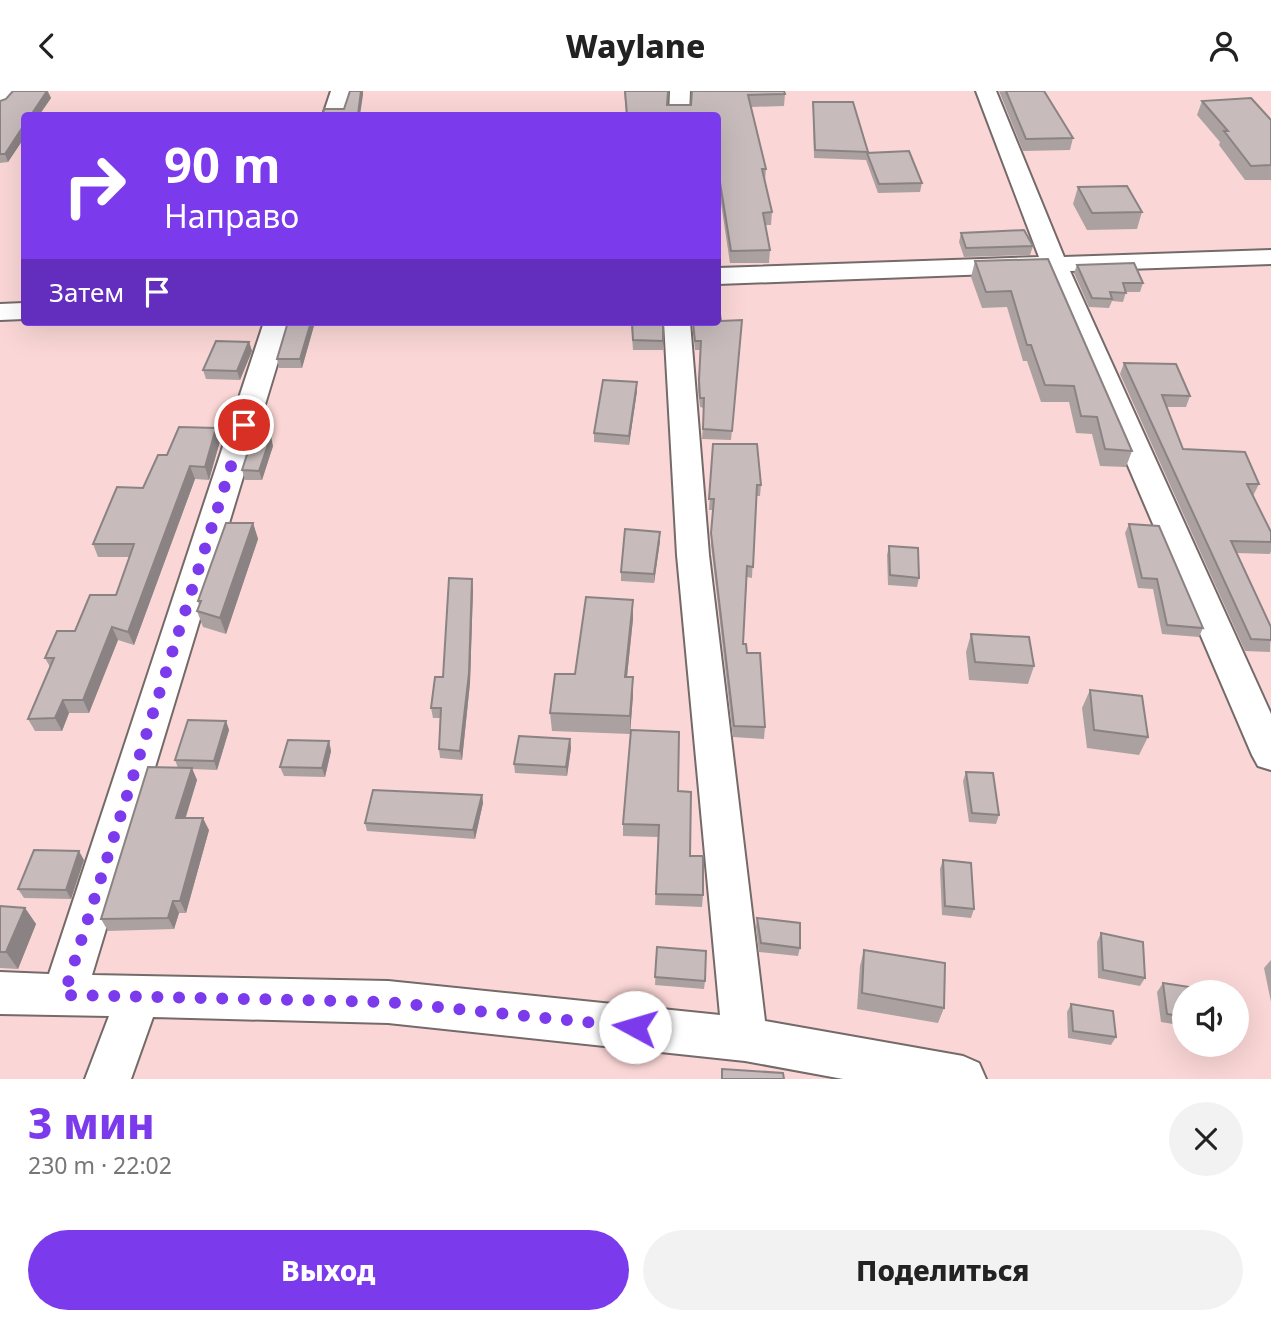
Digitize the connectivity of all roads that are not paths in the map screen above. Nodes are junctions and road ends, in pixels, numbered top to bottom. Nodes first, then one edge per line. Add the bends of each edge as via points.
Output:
1 (9, 91) edge
2 (341, 91) edge
3 (680, 91) edge
4 (986, 91) edge
5 (0, 102) edge
6 (335, 112) edge
7 (679, 112) edge
8 (1271, 257) edge
9 (1054, 263) junction
10 (721, 276) edge
11 (21, 311) edge
12 (0, 312) edge
13 (276, 326) edge
14 (677, 326) edge
15 (1271, 755) edge
16 (0, 993) edge
17 (64, 995) junction
18 (138, 997) junction
19 (745, 1039) junction
20 (873, 1072) edge
21 (108, 1079) edge
22 (963, 1079) edge

1 - 5 lane
2 - 6 lane
3 - 7 lane
4 - 9 lane
8 - 9 lane
9 - 10 lane
9 - 15 lane
11 - 12 lane
13 - 17 lane
14 - 19 lane via 693,555
16 - 17 lane
17 - 18 lane
18 - 19 lane via 388,1002
18 - 21 lane
19 - 20 lane
20 - 22 lane

